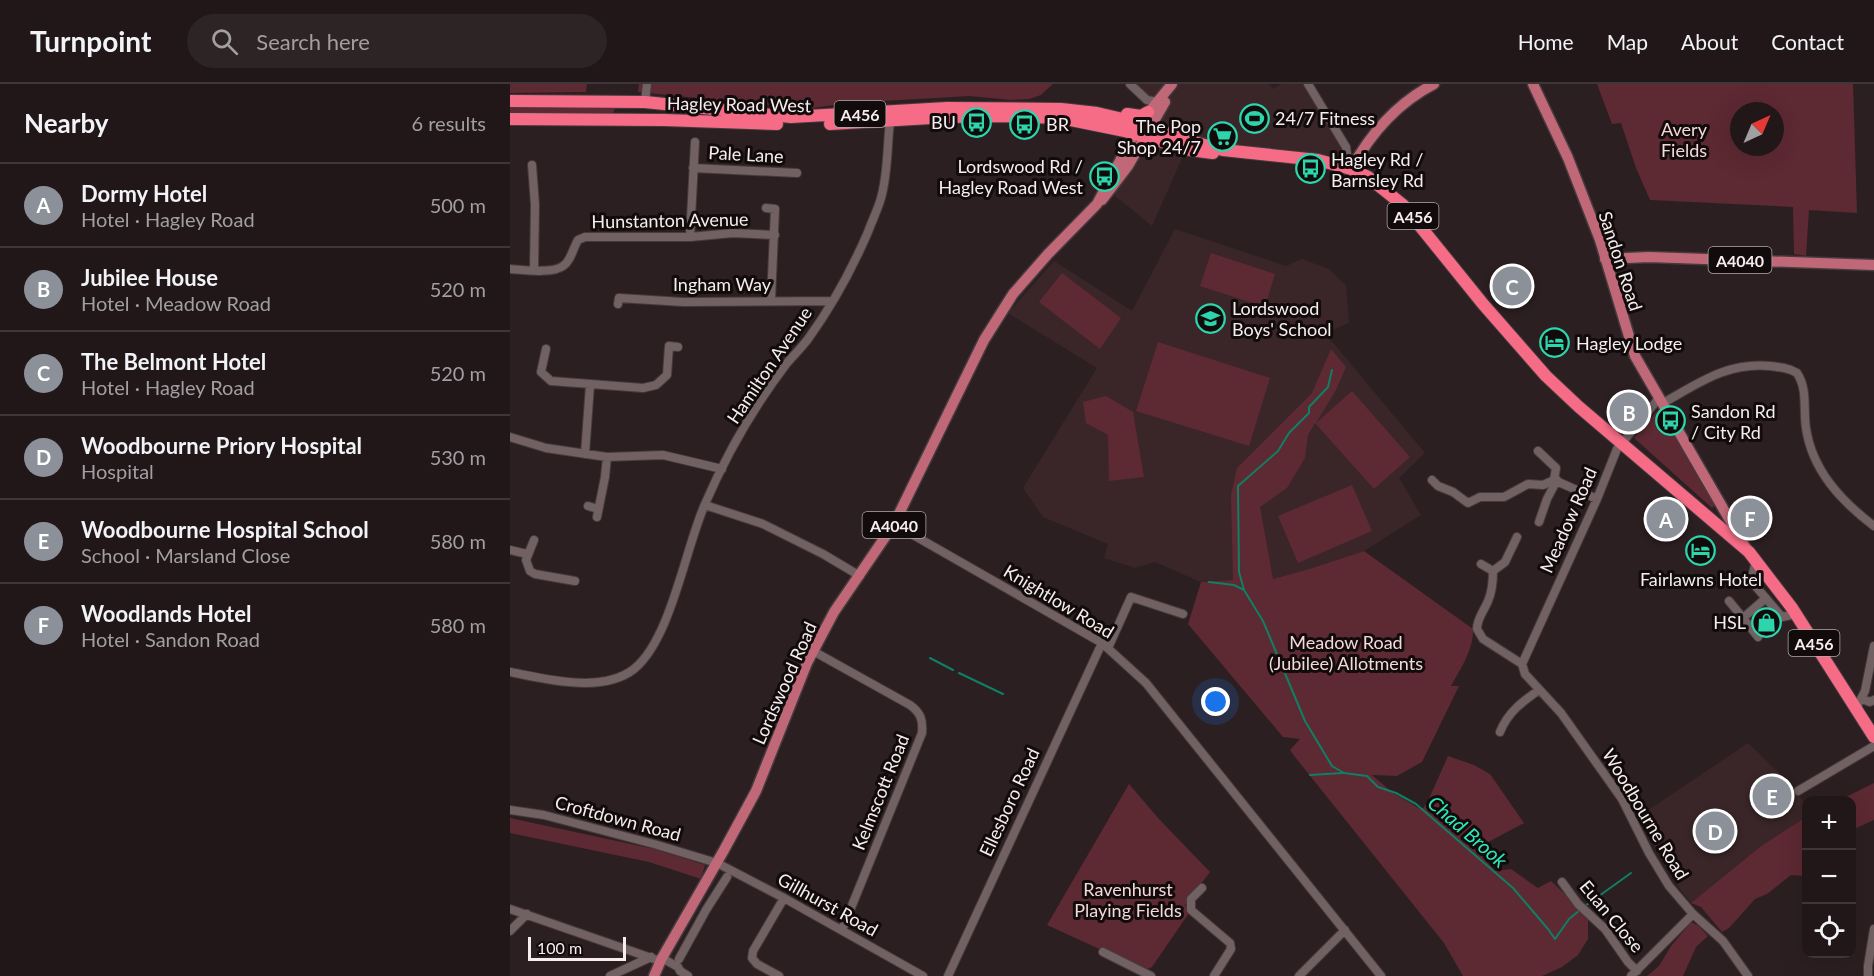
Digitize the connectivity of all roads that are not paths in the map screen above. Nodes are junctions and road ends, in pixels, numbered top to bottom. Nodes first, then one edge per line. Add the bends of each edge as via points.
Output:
1 (647, 84) edge
2 (1130, 84) edge
3 (1174, 84) edge
4 (1308, 84) edge
5 (1434, 84) edge
6 (1533, 84) edge
7 (510, 100) edge
8 (613, 101) junction
9 (645, 102) junction
10 (1158, 102) junction
11 (1148, 112) junction
12 (1096, 113) junction
13 (889, 117) junction
14 (510, 119) edge
15 (610, 120) junction
16 (664, 120) junction
17 (1141, 130) junction
18 (695, 142) dead end
19 (532, 165) dead end
20 (693, 168) junction
21 (1350, 169) junction
22 (797, 174) dead end
23 (766, 208) dead end
24 (775, 235) junction
25 (690, 237) junction
26 (1605, 259) junction
27 (1874, 265) edge
28 (510, 269) edge
29 (534, 269) junction
30 (771, 300) junction
31 (832, 301) junction
32 (618, 304) dead end
33 (678, 347) dead end
34 (546, 349) dead end
35 (590, 385) junction
36 (1661, 400) junction
37 (510, 437) edge
38 (1620, 443) junction
39 (1538, 451) dead end
40 (585, 454) junction
41 (607, 457) junction
42 (722, 469) junction
43 (1432, 480) dead end
44 (1555, 480) junction
45 (1597, 499) junction
46 (705, 504) junction
47 (588, 506) dead end
48 (1722, 506) junction
49 (1539, 522) dead end
50 (894, 524) junction
51 (1874, 526) edge
52 (1722, 528) junction
53 (1517, 537) dead end
54 (534, 540) dead end
55 (510, 550) edge
56 (527, 554) junction
57 (1752, 557) junction
58 (1481, 564) dead end
59 (1493, 571) junction
60 (860, 576) junction
61 (575, 581) dead end
62 (1766, 598) junction
63 (1729, 601) dead end
64 (1184, 614) dead end
65 (1796, 614) junction
66 (1743, 618) junction
67 (1758, 637) dead end
68 (1105, 646) junction
69 (1874, 646) edge
70 (813, 651) junction
71 (1522, 664) junction
72 (510, 672) edge
73 (1539, 690) junction
74 (1874, 700) edge
75 (1859, 704) junction
76 (1500, 732) dead end
77 (1874, 737) edge
78 (1874, 746) edge
79 (1798, 790) dead end
80 (510, 810) edge
81 (717, 863) junction
82 (727, 877) dead end
83 (1562, 882) dead end
84 (1202, 888) dead end
85 (784, 898) junction
86 (510, 909) edge
87 (527, 914) junction
88 (1693, 914) junction
89 (1874, 929) edge
90 (842, 930) junction
91 (1344, 930) junction
92 (510, 931) edge
93 (672, 939) junction
94 (686, 945) junction
95 (1103, 952) dead end
96 (658, 958) junction
97 (679, 959) dead end
98 (904, 966) junction
99 (1634, 974) edge
100 (610, 976) edge
101 (654, 976) edge
102 (688, 976) edge
103 (779, 976) edge
104 (909, 976) edge
105 (922, 976) edge
106 (948, 976) edge
107 (1151, 976) edge
108 (1214, 976) edge
109 (1299, 976) edge
110 (1381, 976) edge
111 (1748, 976) edge
112 (1868, 976) edge

1 - 9 street
2 - 10 street via 1147,100
3 - 10 main road
3 - 17 main road
4 - 21 street via 1346,147
5 - 21 main road via 1406,101 1382,125
6 - 26 main road, Sandon Road via 1568,159
7 - 8 highway, Hagley Road West / A456
8 - 9 highway, Hagley Road West / A456
8 - 15 highway via 620,108
9 - 13 highway, Hagley Road West / A456 via 791,117
9 - 16 highway via 644,109 649,114
10 - 11 main road
11 - 12 highway, A456 via 1136,116
11 - 17 main road
12 - 13 highway, Hagley Road West / A456 via 999,107
12 - 17 highway, Hagley Road West / A456
13 - 16 highway, Hagley Road West / A456 via 771,124
13 - 17 highway, Hagley Road West / A456 via 1061,118
13 - 31 street, Hamilton Avenue via 881,198 852,267
14 - 15 highway, Hagley Road West / A456
15 - 16 highway, Hagley Road West / A456
17 - 21 highway, A456 via 1190,150 1318,160
17 - 50 main road, Lordswood Road / A4040 via 1097,204 1013,294 984,340
18 - 20 street
19 - 29 street
20 - 22 street, Pale Lane
20 - 25 street
21 - 38 highway, A456 via 1368,177 1403,205 1546,376
23 - 24 street via 776,209
24 - 25 street, Hunstanton Avenue
24 - 30 street
25 - 29 street, Hunstanton Avenue via 585,237 578,240 563,267 545,272
26 - 27 main road, A4040
26 - 36 main road, Sandon Road via 1631,346
28 - 29 street, Hunstanton Avenue
30 - 31 street, Ingham Way
30 - 32 street, Ingham Way via 683,302 619,298
31 - 42 street, Hamilton Avenue via 752,415
33 - 35 street via 669,346 667,375 656,385
34 - 35 street via 543,376 551,381
35 - 40 street
36 - 38 street, Meadow Road
36 - 48 main road, Sandon Road
36 - 51 street via 1732,368 1753,365 1792,370 1804,386 1806,429 1820,469 1846,504
37 - 40 street
38 - 45 street, Meadow Road
38 - 52 highway, A456
39 - 44 street via 1556,468
40 - 41 street
41 - 42 street via 663,455
41 - 47 street via 597,513
42 - 46 street, Hamilton Avenue
43 - 44 street via 1468,503 1480,497 1510,496 1528,484 1543,485
44 - 45 street
44 - 49 street
45 - 71 street, Meadow Road
46 - 60 street via 764,524
46 - 72 street, Hamilton Avenue via 665,622 653,647 633,669 604,682 560,681
48 - 52 main road, Sandon Road
48 - 57 main road, Sandon Road
50 - 60 main road, Lordswood Road / A4040
50 - 68 street, Knightlow Road
52 - 57 highway, A456
53 - 59 street via 1505,562
54 - 56 street
55 - 56 street
56 - 61 street via 530,571 535,574
57 - 62 street via 1751,581
57 - 65 highway, A456
58 - 59 street
59 - 71 street via 1488,602 1477,629 1483,639
60 - 70 main road, Lordswood Road / A4040
62 - 65 street via 1782,617
62 - 66 street
63 - 66 street
64 - 68 street, Ellesboro Road via 1132,593
65 - 75 highway, A456
66 - 67 street
68 - 91 street, Knightlow Road via 1146,683
68 - 106 street, Ellesboro Road
69 - 75 street
70 - 81 main road, Lordswood Road / A4040 via 756,791
70 - 90 street, Kelmscott Road via 910,705 919,712 922,722 922,733
71 - 73 street, Woodbourne Road
73 - 76 street via 1516,707
73 - 88 street, Woodbourne Road via 1561,713 1622,799 1669,886
74 - 75 street
75 - 77 highway, A456
78 - 79 street
80 - 81 street, Croftdown Road via 544,815
81 - 85 street, Gillhurst Road
81 - 93 main road, Lordswood Road / A4040
82 - 94 street via 717,884
83 - 99 street, Euan Close via 1578,904 1605,929
84 - 108 street via 1191,899 1191,910 1230,943 1231,950
85 - 90 street, Gillhurst Road
85 - 103 street via 752,958
86 - 87 street
87 - 92 street
87 - 96 street
88 - 99 street
88 - 111 street, Woodbourne Road via 1723,941
89 - 112 street
90 - 98 street, Gillhurst Road
91 - 109 street
91 - 110 street, Knightlow Road
93 - 94 street
93 - 96 main road, Lordswood Road / A4040
94 - 97 street
95 - 107 street
96 - 100 street
96 - 101 main road, Lordswood Road / A4040
96 - 102 street
98 - 104 street
98 - 105 street, Gillhurst Road

